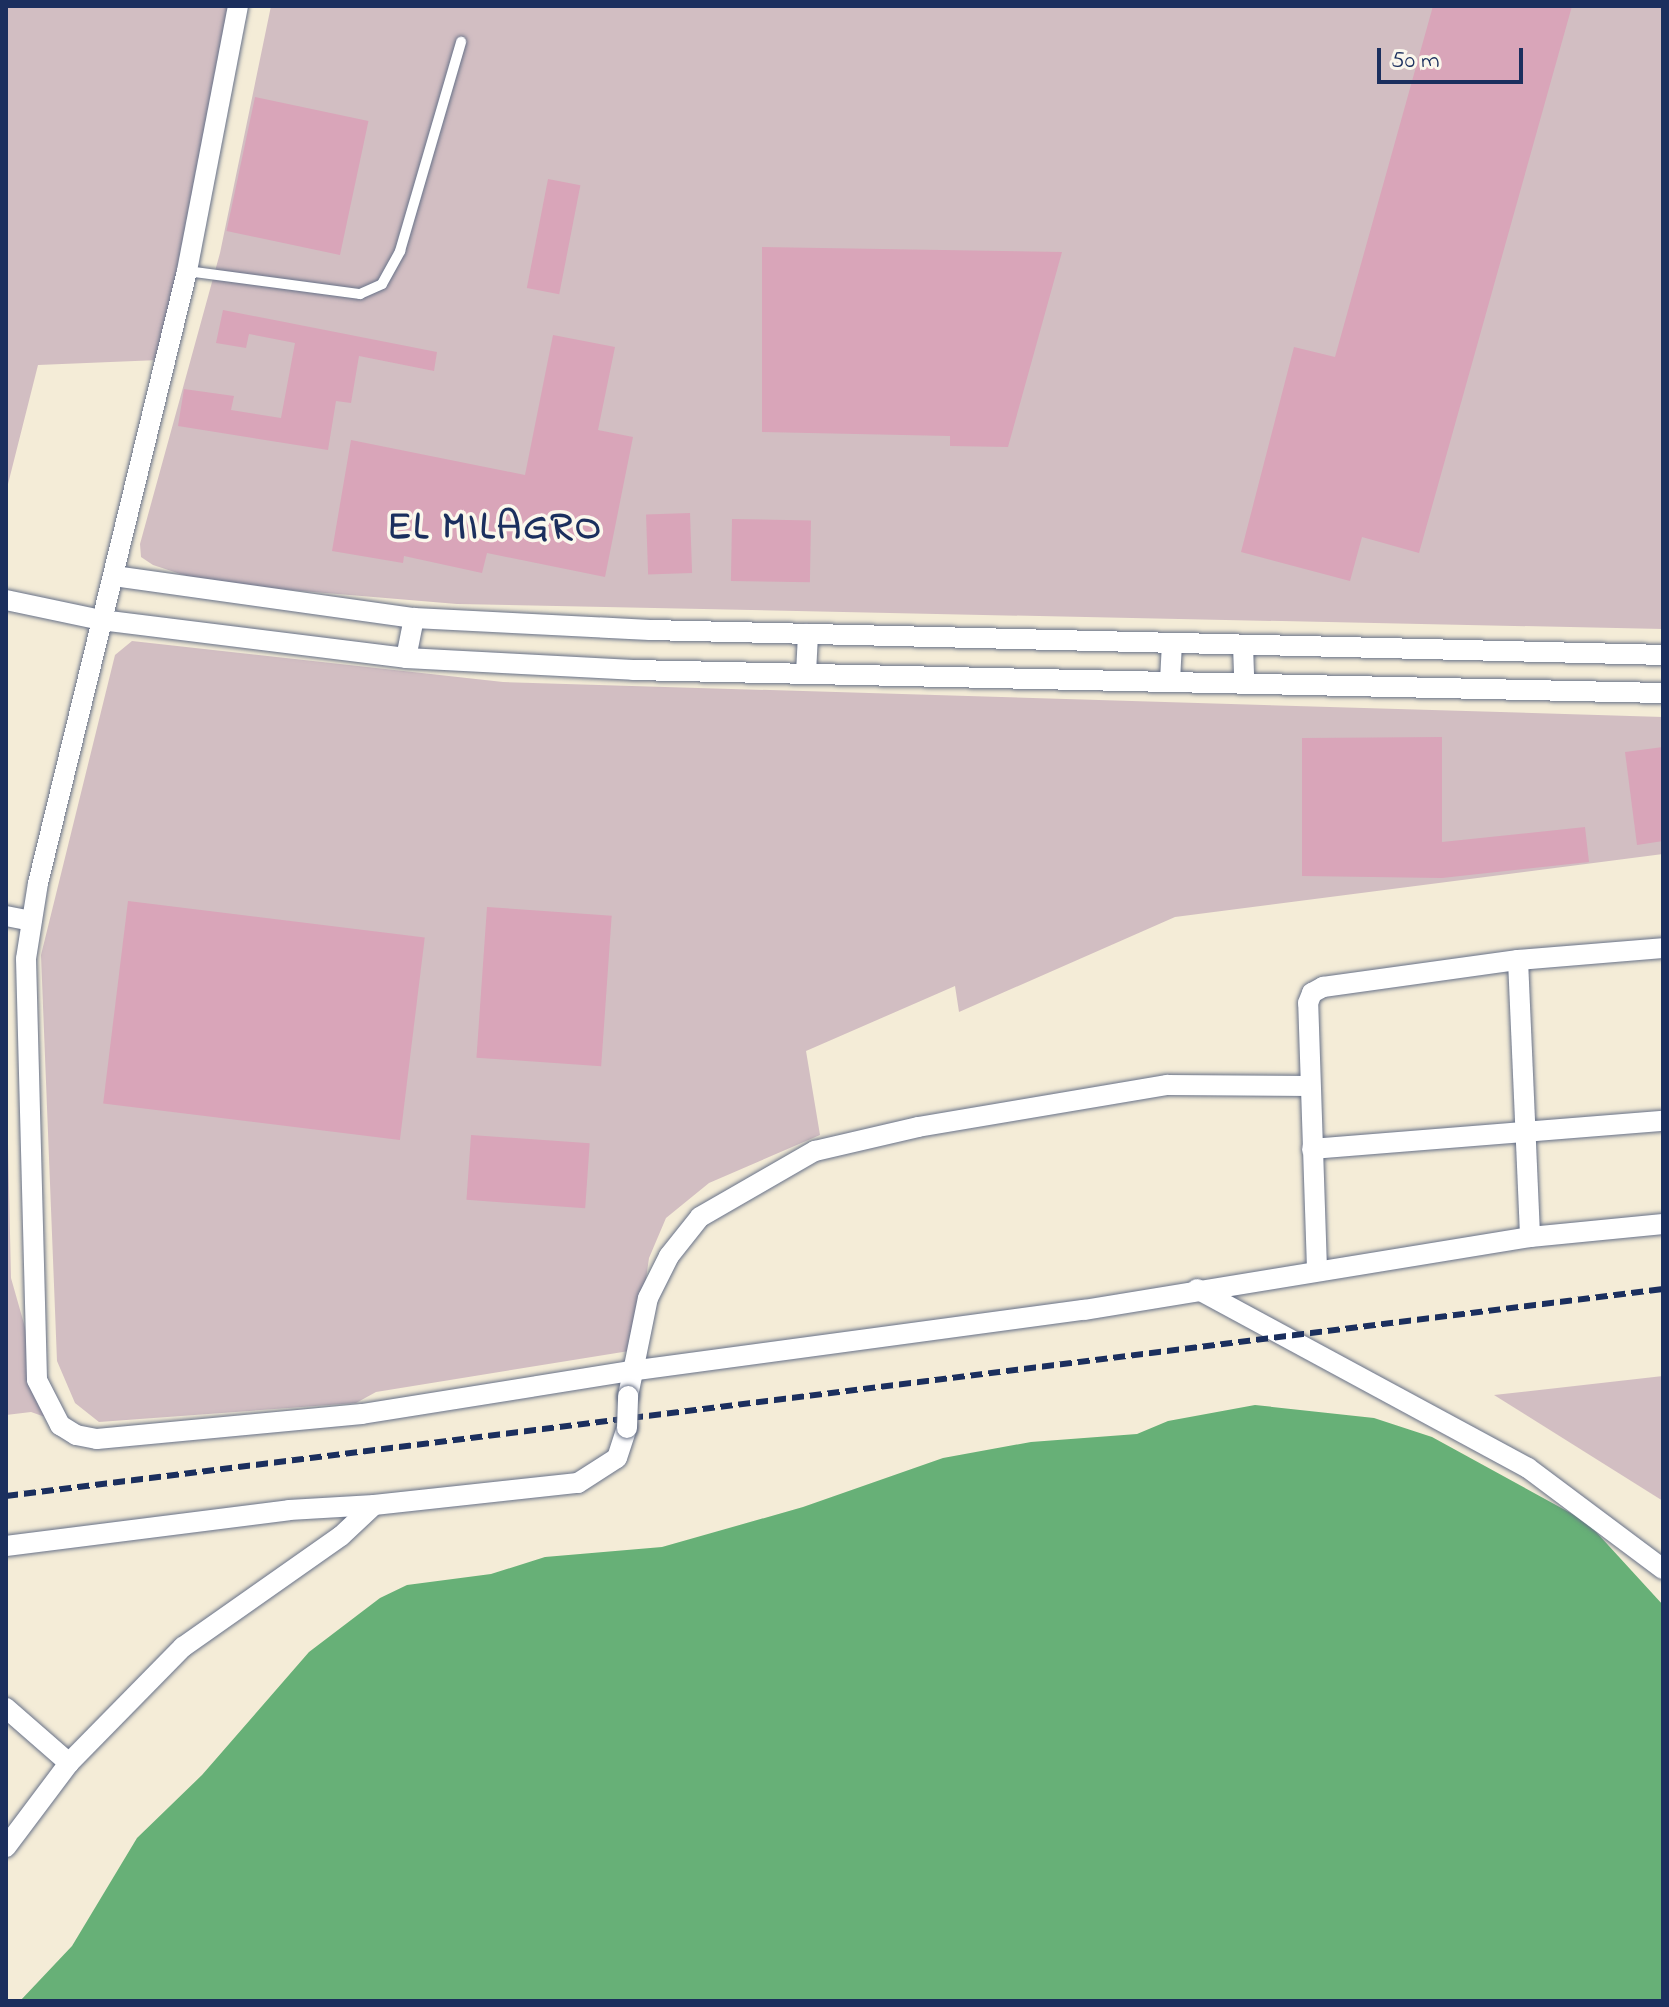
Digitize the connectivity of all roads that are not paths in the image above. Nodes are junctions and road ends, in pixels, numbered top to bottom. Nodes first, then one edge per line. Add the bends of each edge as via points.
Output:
1 (238, 6) edge
2 (461, 42) dead end
3 (187, 271) junction
4 (114, 576) junction
5 (6, 600) edge
6 (414, 618) junction
7 (101, 620) junction
8 (808, 634) junction
9 (1172, 643) junction
10 (1243, 645) junction
11 (1592, 654) junction
12 (1663, 655) edge
13 (406, 658) junction
14 (806, 673) junction
15 (1170, 681) junction
16 (1244, 683) junction
17 (1596, 690) junction
18 (1663, 693) edge
19 (6, 916) edge
20 (32, 921) junction
21 (1663, 948) edge
22 (1518, 960) junction
23 (6, 1025) edge
24 (27, 1026) junction
25 (1310, 1086) junction
26 (1663, 1121) edge
27 (1525, 1133) junction
28 (1312, 1149) junction
29 (1663, 1224) edge
30 (1530, 1237) junction
31 (1317, 1269) junction
32 (1197, 1289) junction
33 (630, 1371) junction
34 (374, 1505) junction
35 (6, 1546) edge
36 (1663, 1569) edge
37 (6, 1708) edge
38 (69, 1763) junction
39 (6, 1847) edge

1 - 3 street
2 - 3 lane via 400,251 382,284 360,294
3 - 4 street
4 - 6 street
4 - 7 street
5 - 7 street
6 - 8 street
6 - 13 street
7 - 13 street
7 - 20 street
8 - 9 street
8 - 14 street
9 - 10 street
9 - 15 street
10 - 11 street
10 - 16 street
11 - 12 street
11 - 17 street
13 - 14 street
14 - 15 street
15 - 16 street
16 - 17 street
17 - 18 street
19 - 20 street
20 - 24 street
21 - 22 street
22 - 25 street via 1323,987 1308,1003
22 - 27 street
23 - 24 street
24 - 33 street via 37,1380 53,1416 76,1435 97,1439 362,1414
25 - 28 street
25 - 33 street via 1167,1085 918,1127 815,1151 700,1217 669,1256 648,1298
26 - 27 street
27 - 28 street
27 - 30 street
28 - 31 street
29 - 30 street
30 - 31 street
31 - 32 street
32 - 33 street via 1084,1310
32 - 36 street via 1528,1468
33 - 34 street, bridge via 627,1428 617,1458 578,1483
34 - 35 street via 289,1510
34 - 38 street via 341,1536 183,1647
37 - 38 street
38 - 39 street

